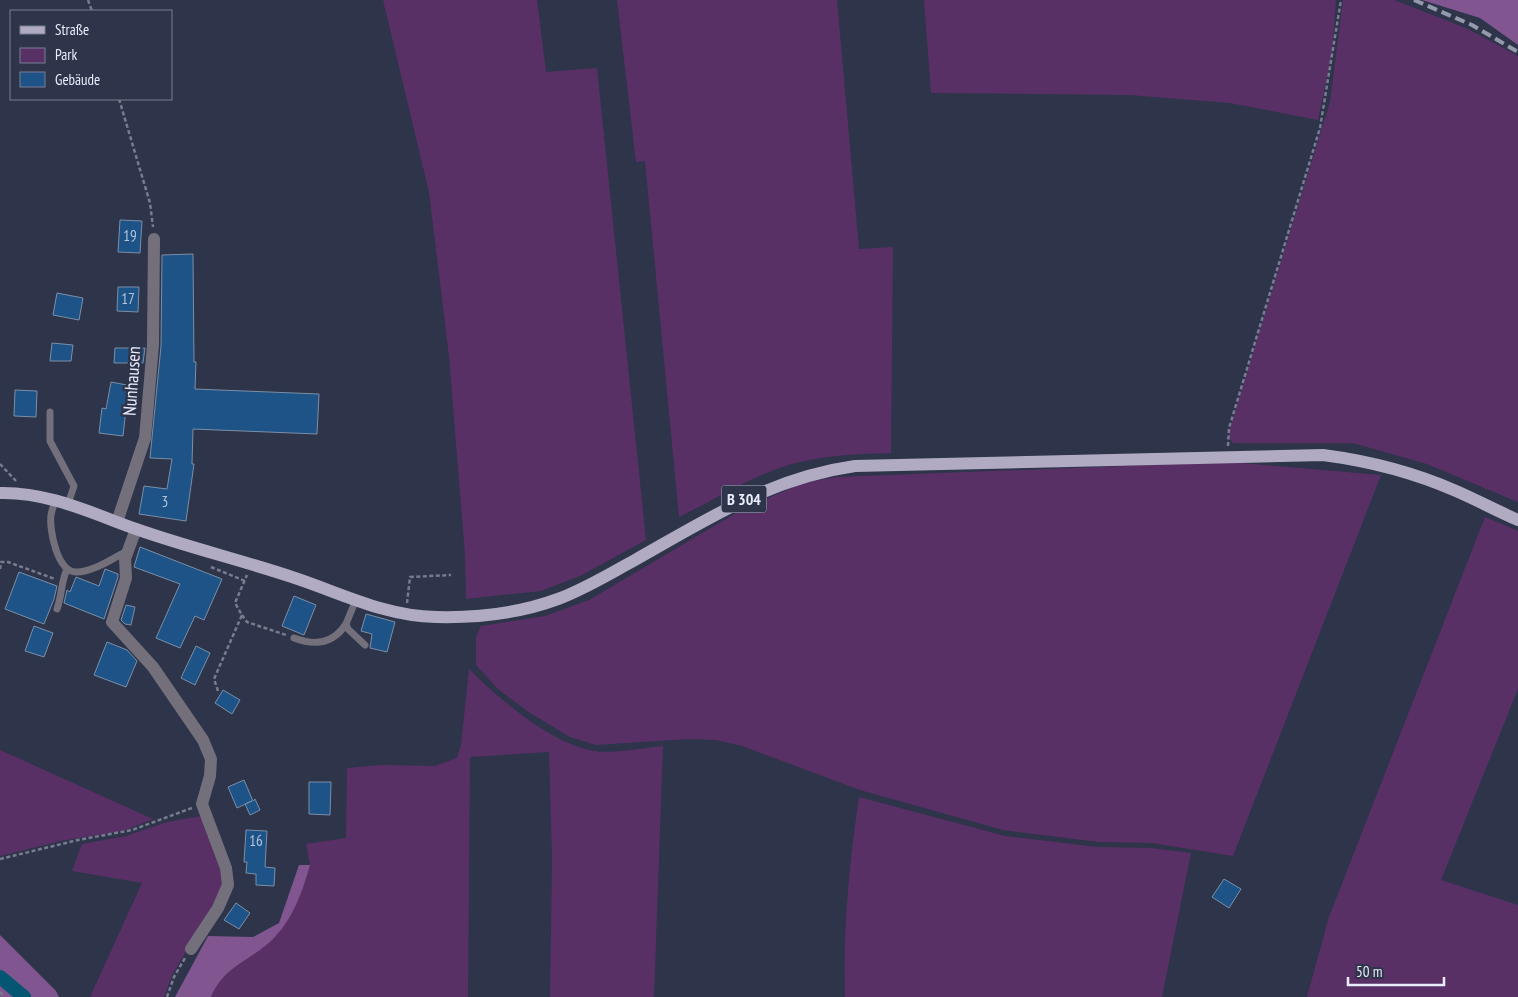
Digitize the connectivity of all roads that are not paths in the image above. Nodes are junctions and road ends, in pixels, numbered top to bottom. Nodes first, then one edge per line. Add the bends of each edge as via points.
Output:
1 (154, 239) road end
2 (50, 412) dead end
3 (0, 493) edge
4 (56, 500) junction
5 (68, 504) junction
6 (1518, 520) edge
7 (117, 522) junction
8 (136, 529) junction
9 (127, 551) junction
10 (67, 570) junction
11 (355, 602) junction
12 (57, 609) dead end
13 (346, 624) junction
14 (294, 638) road end
15 (365, 645) dead end
16 (191, 949) road end

1 - 7 street, Nunhausen via 153,345 146,438
2 - 5 lane via 50,441 74,486
3 - 4 main road, B 304 via 30,494
4 - 5 main road, B 304
4 - 10 lane via 51,515 52,530 59,559
5 - 7 main road, B 304
6 - 11 main road, B 304 via 1455,490 1378,464 1323,455 881,464 829,470 784,482 738,502 602,578 534,607 459,617 405,615
7 - 8 main road, B 304
8 - 9 street
8 - 11 main road, B 304 via 296,578
9 - 10 lane via 84,571
9 - 16 street via 124,559 126,578 112,622 153,667 203,740 212,767 202,804 226,868 228,885 218,908
10 - 12 lane
11 - 13 lane
13 - 14 lane via 337,635 324,642
13 - 15 lane via 348,630

